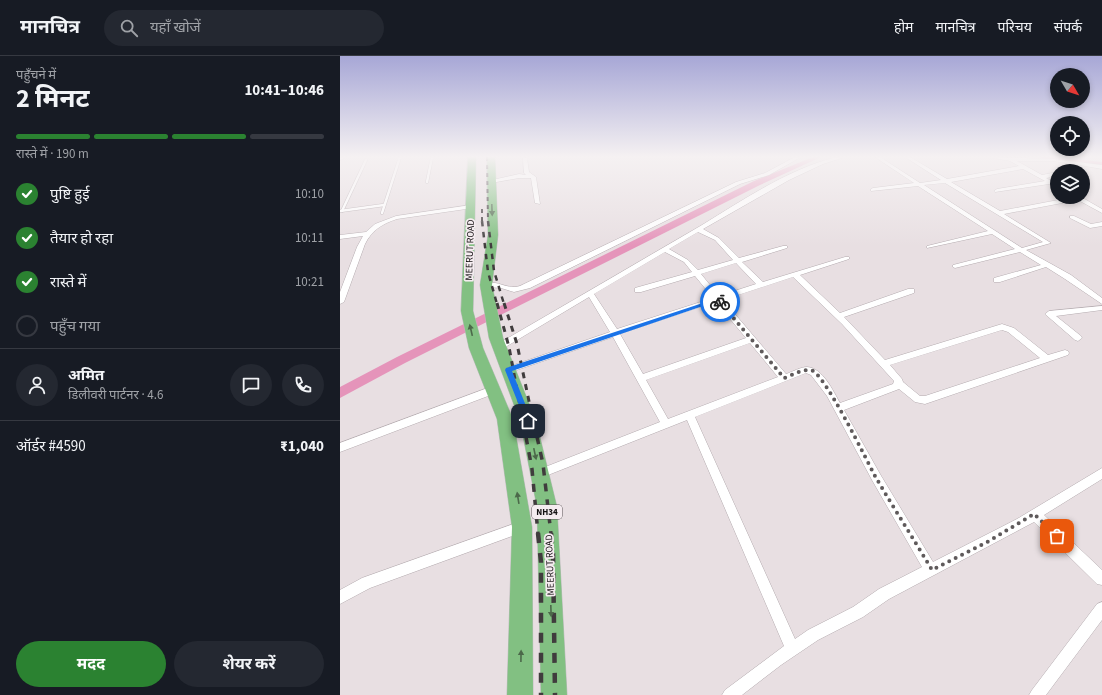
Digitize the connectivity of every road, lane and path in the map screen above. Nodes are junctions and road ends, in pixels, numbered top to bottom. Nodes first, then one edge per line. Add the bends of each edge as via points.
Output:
1 (353, 187) edge
2 (390, 187) edge
3 (471, 187) edge
4 (491, 187) edge
5 (535, 187) edge
6 (732, 187) edge
7 (774, 187) edge
8 (897, 187) edge
9 (923, 187) edge
10 (955, 187) edge
11 (1021, 187) edge
12 (873, 190) dead end
13 (996, 191) dead end
14 (538, 203) dead end
15 (1050, 203) edge
16 (1090, 204) edge
17 (384, 205) junction
18 (471, 207) junction
19 (1102, 210) edge
20 (341, 211) edge
21 (382, 213) dead end
22 (998, 213) junction
23 (1072, 217) dead end
24 (1102, 224) edge
25 (697, 229) junction
26 (994, 232) junction
27 (368, 233) junction
28 (340, 237) edge
29 (785, 247) dead end
30 (929, 247) dead end
31 (664, 249) junction
32 (1021, 250) junction
33 (847, 258) dead end
34 (738, 260) junction
35 (1046, 264) junction
36 (955, 266) dead end
37 (696, 273) junction
38 (795, 275) junction
39 (997, 280) dead end
40 (761, 285) junction
41 (486, 286) junction
42 (638, 290) dead end
43 (911, 292) dead end
44 (590, 293) junction
45 (718, 299) junction
46 (340, 302) edge
47 (1102, 302) edge
48 (1102, 308) edge
49 (839, 316) junction
50 (615, 333) junction
51 (1078, 338) dead end
52 (751, 340) junction
53 (498, 342) junction
54 (1065, 353) dead end
55 (1047, 359) junction
56 (884, 364) junction
57 (508, 370) junction
58 (784, 378) junction
59 (640, 379) junction
60 (898, 383) junction
61 (493, 390) junction
62 (838, 408) junction
63 (689, 414) junction
64 (666, 424) junction
65 (340, 448) edge
66 (1102, 472) edge
67 (540, 474) junction
68 (1034, 514) junction
69 (522, 527) junction
70 (932, 570) junction
71 (1102, 579) edge
72 (340, 597) edge
73 (1102, 609) edge
74 (792, 650) junction
75 (520, 695) edge
76 (554, 695) edge
77 (730, 695) edge
78 (1037, 695) edge

1 - 20 lane
2 - 17 lane
3 - 18 highway, MEERUT ROAD / NH34
4 -> 41 highway, MEERUT ROAD / NH34 via 493,236
5 - 14 street
6 - 41 street via 527,286 514,290 502,286
7 - 25 street
8 - 12 street
9 - 26 street
10 - 22 street
11 - 13 street
15 - 22 street
16 - 19 street
17 - 20 lane
17 - 21 lane
18 - 27 street via 392,219 377,225
61 -> 18 highway, MEERUT ROAD / NH34 via 476,348 467,311
22 - 32 street via 1048,243
23 - 24 street via 1090,226
25 - 31 street
25 - 34 street via 717,239
26 - 30 street
26 - 32 street
27 - 28 street
27 - 46 street via 360,247
29 - 34 street
31 - 37 street via 683,258
31 - 44 street
32 - 35 street
32 - 36 street
33 - 38 street
34 - 37 street
34 - 40 street
35 - 39 street
35 - 47 street
37 - 42 street
37 - 45 street
38 - 40 street
38 - 49 street
40 - 45 street
41 - 53 highway, MEERUT ROAD / NH34
43 - 49 street
44 - 50 street
44 - 53 street
45 - 50 street
45 - 52 street
48 - 51 street via 1049,314
49 - 56 street
50 - 57 street
50 - 59 street
52 - 58 street
52 - 59 street
53 - 57 highway, MEERUT ROAD / NH34
54 - 55 street
55 - 56 street via 1011,330 1002,326
55 - 60 street via 924,400 918,399
56 - 60 street
57 -> 67 highway, MEERUT ROAD / NH34 via 528,421
58 - 62 street via 806,370 814,372
58 - 63 street
59 - 64 street
60 - 62 street
61 - 65 street
69 -> 61 highway, MEERUT ROAD / NH34 via 505,419
62 - 70 street
63 - 64 street
63 - 74 street
64 - 67 street
66 - 68 street
67 -> 76 highway, MEERUT ROAD / NH34 via 546,508
68 - 70 street via 989,541
68 - 71 street
69 - 72 street via 367,583
75 -> 69 highway, MEERUT ROAD / NH34
70 - 74 street via 884,594
73 - 78 street
74 - 77 street

